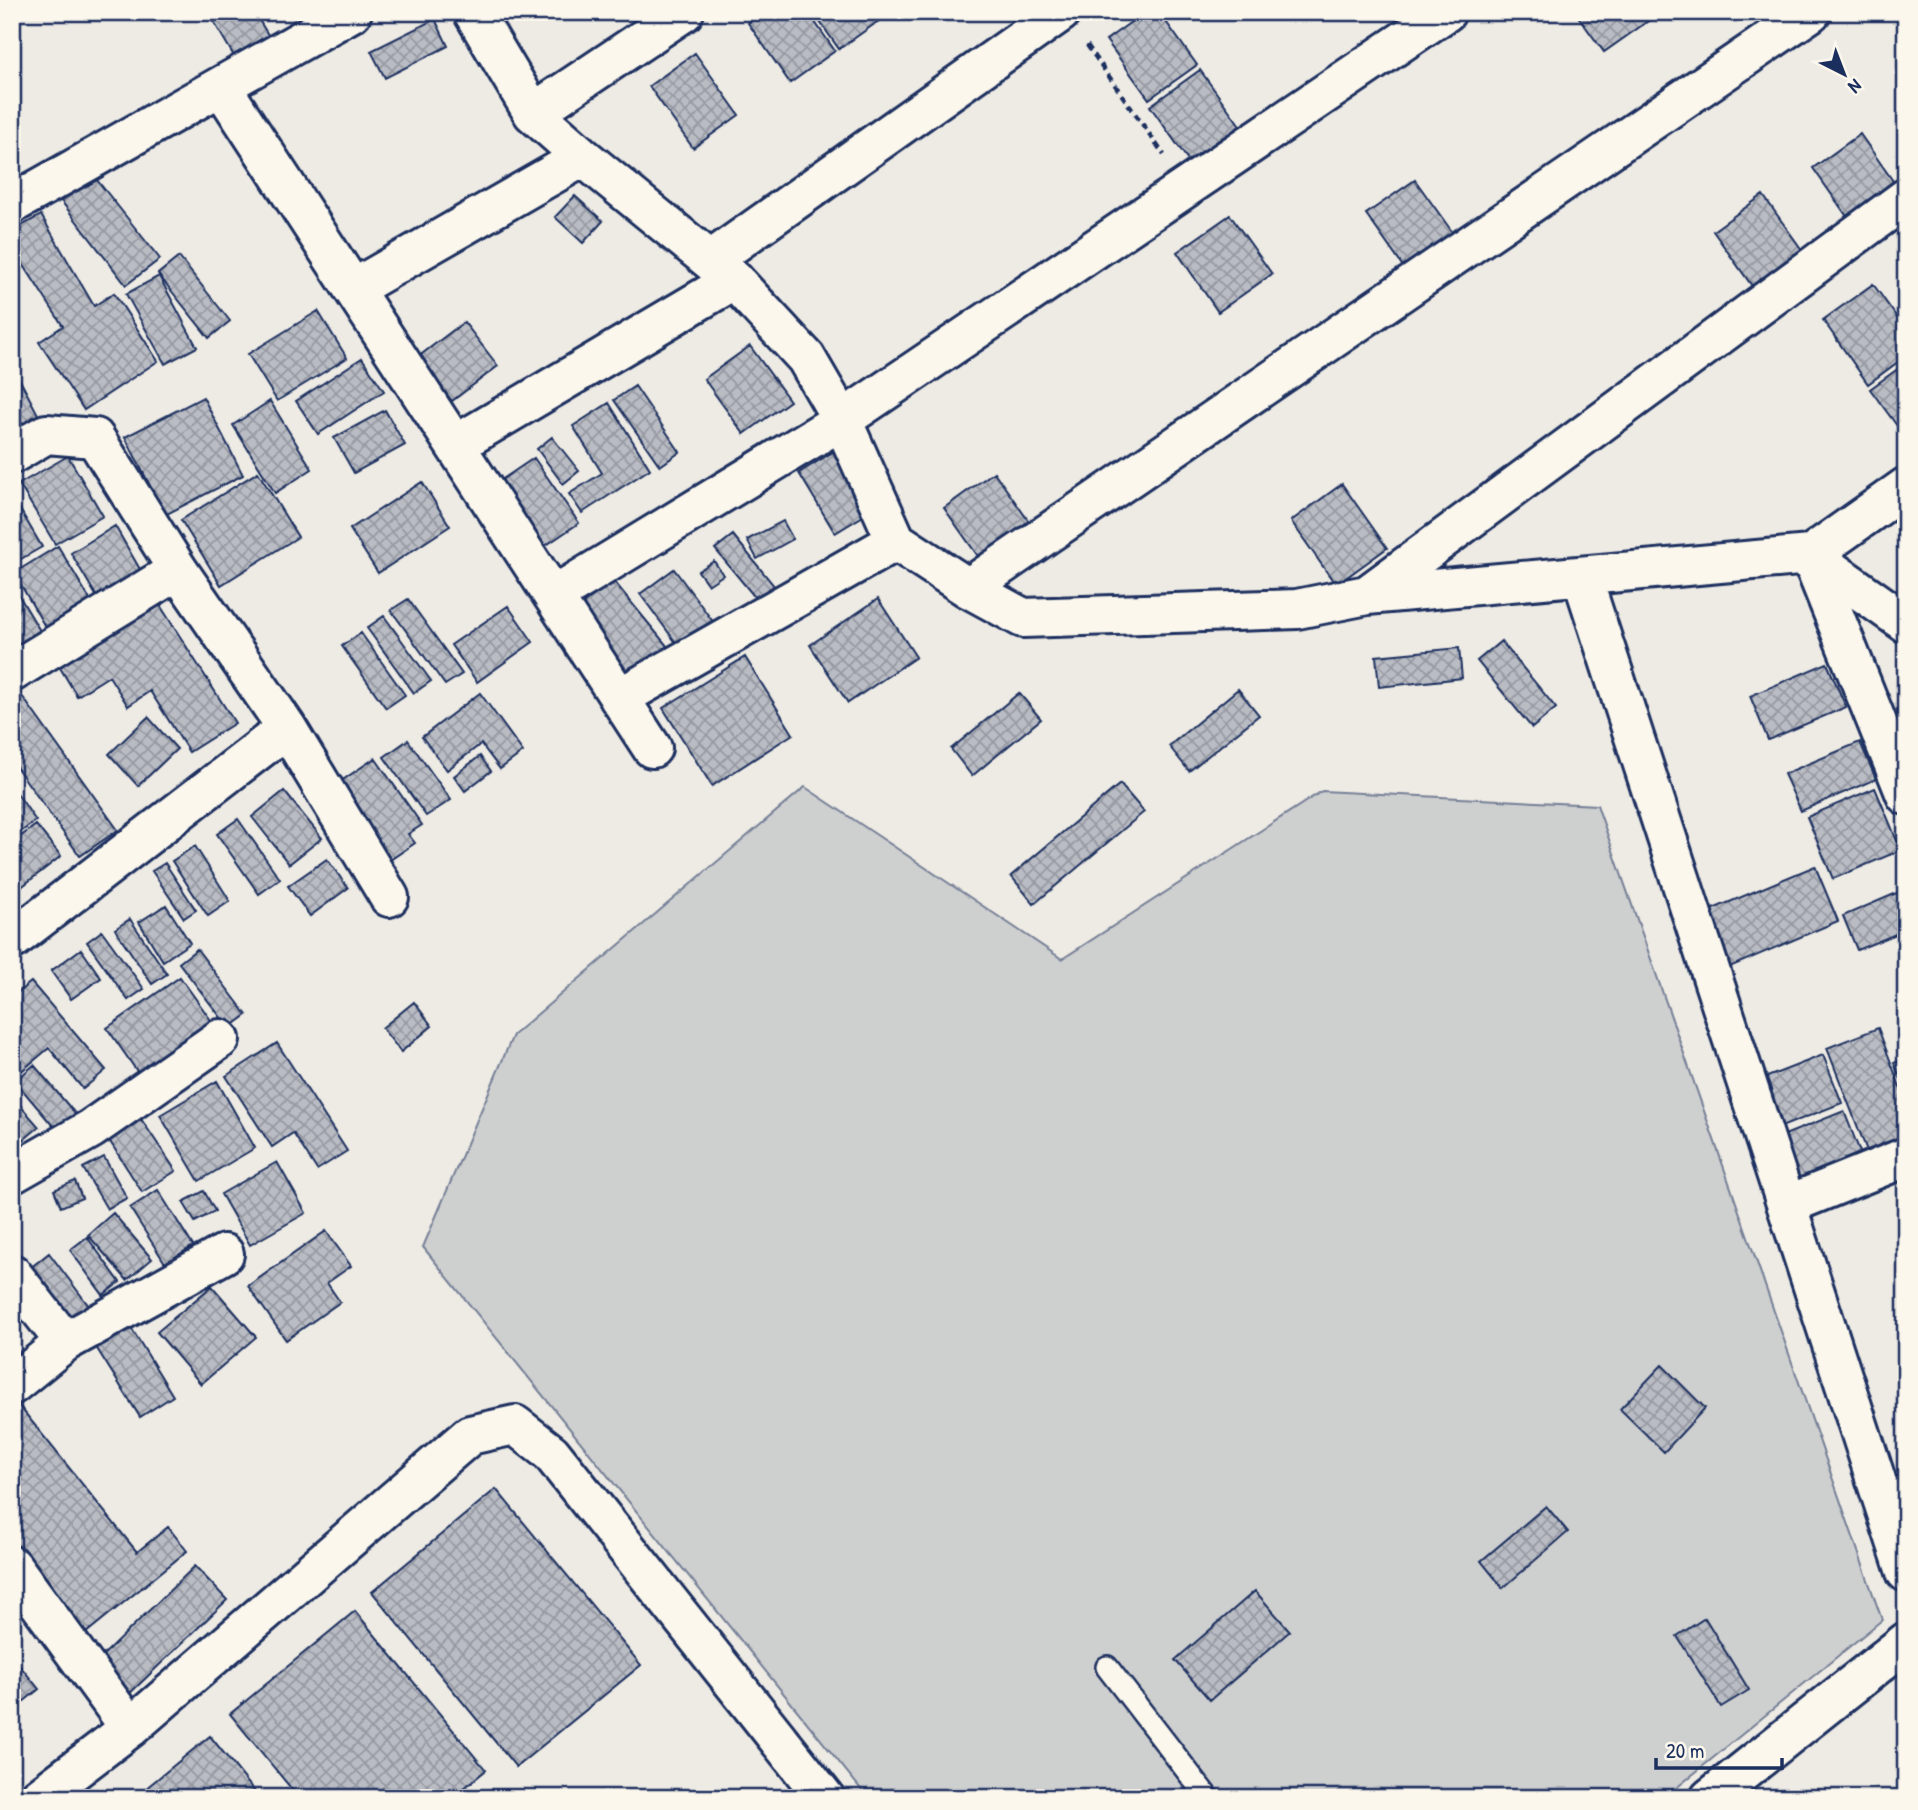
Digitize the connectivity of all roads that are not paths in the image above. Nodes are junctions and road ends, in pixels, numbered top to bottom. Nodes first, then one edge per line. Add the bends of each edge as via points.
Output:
1 (352, 12) edge
2 (472, 12) edge
3 (684, 12) edge
4 (1446, 12) edge
5 (1811, 12) edge
6 (1070, 23) edge
7 (221, 86) junction
8 (533, 113) junction
9 (583, 157) junction
10 (1906, 198) edge
11 (12, 204) edge
12 (722, 270) junction
13 (353, 289) junction
14 (842, 420) junction
15 (455, 445) junction
16 (12, 454) edge
17 (1906, 487) edge
18 (896, 541) junction
19 (1810, 555) junction
20 (178, 570) junction
21 (1582, 578) junction
22 (968, 588) junction
23 (553, 596) junction
24 (1367, 596) junction
25 (1906, 623) edge
26 (12, 672) edge
27 (619, 698) junction
28 (287, 729) junction
29 (652, 748) dead end
30 (1906, 795) edge
31 (389, 897) dead end
32 (12, 940) edge
33 (220, 1038) dead end
34 (1906, 1157) edge
35 (12, 1174) edge
36 (1787, 1205) junction
37 (225, 1254) dead end
38 (12, 1274) edge
39 (65, 1342) junction
40 (12, 1385) edge
41 (12, 1566) edge
42 (1906, 1572) edge
43 (1906, 1642) edge
44 (1107, 1667) dead end
45 (130, 1728) junction
46 (38, 1798) edge
47 (825, 1798) edge
48 (1208, 1798) edge
49 (1710, 1798) edge

1 - 7 street
2 - 8 street
3 - 8 street
4 - 14 street
5 - 22 street
6 - 12 street
7 - 11 street
7 - 13 street
8 - 9 street
9 - 12 street
9 - 13 street
10 - 24 street
12 - 14 street via 806,358
12 - 15 street
13 - 15 street
14 - 18 street
14 - 23 street
15 - 23 street
16 - 20 street via 46,434 95,438
17 - 19 street
18 - 22 street
18 - 27 street
19 - 21 street
19 - 25 street
19 - 30 street
20 - 26 street
20 - 28 street
21 - 24 street
21 - 36 street
22 - 24 street via 1023,618 1297,609
23 - 27 street
27 - 29 street
28 - 31 street
28 - 32 street
33 - 35 street via 92,1129
34 - 36 street
36 - 42 street
37 - 39 street
38 - 39 street
39 - 40 street
41 - 45 street
43 - 49 street
44 - 48 lane
45 - 46 street
45 - 47 street via 470,1435 515,1425 551,1453

